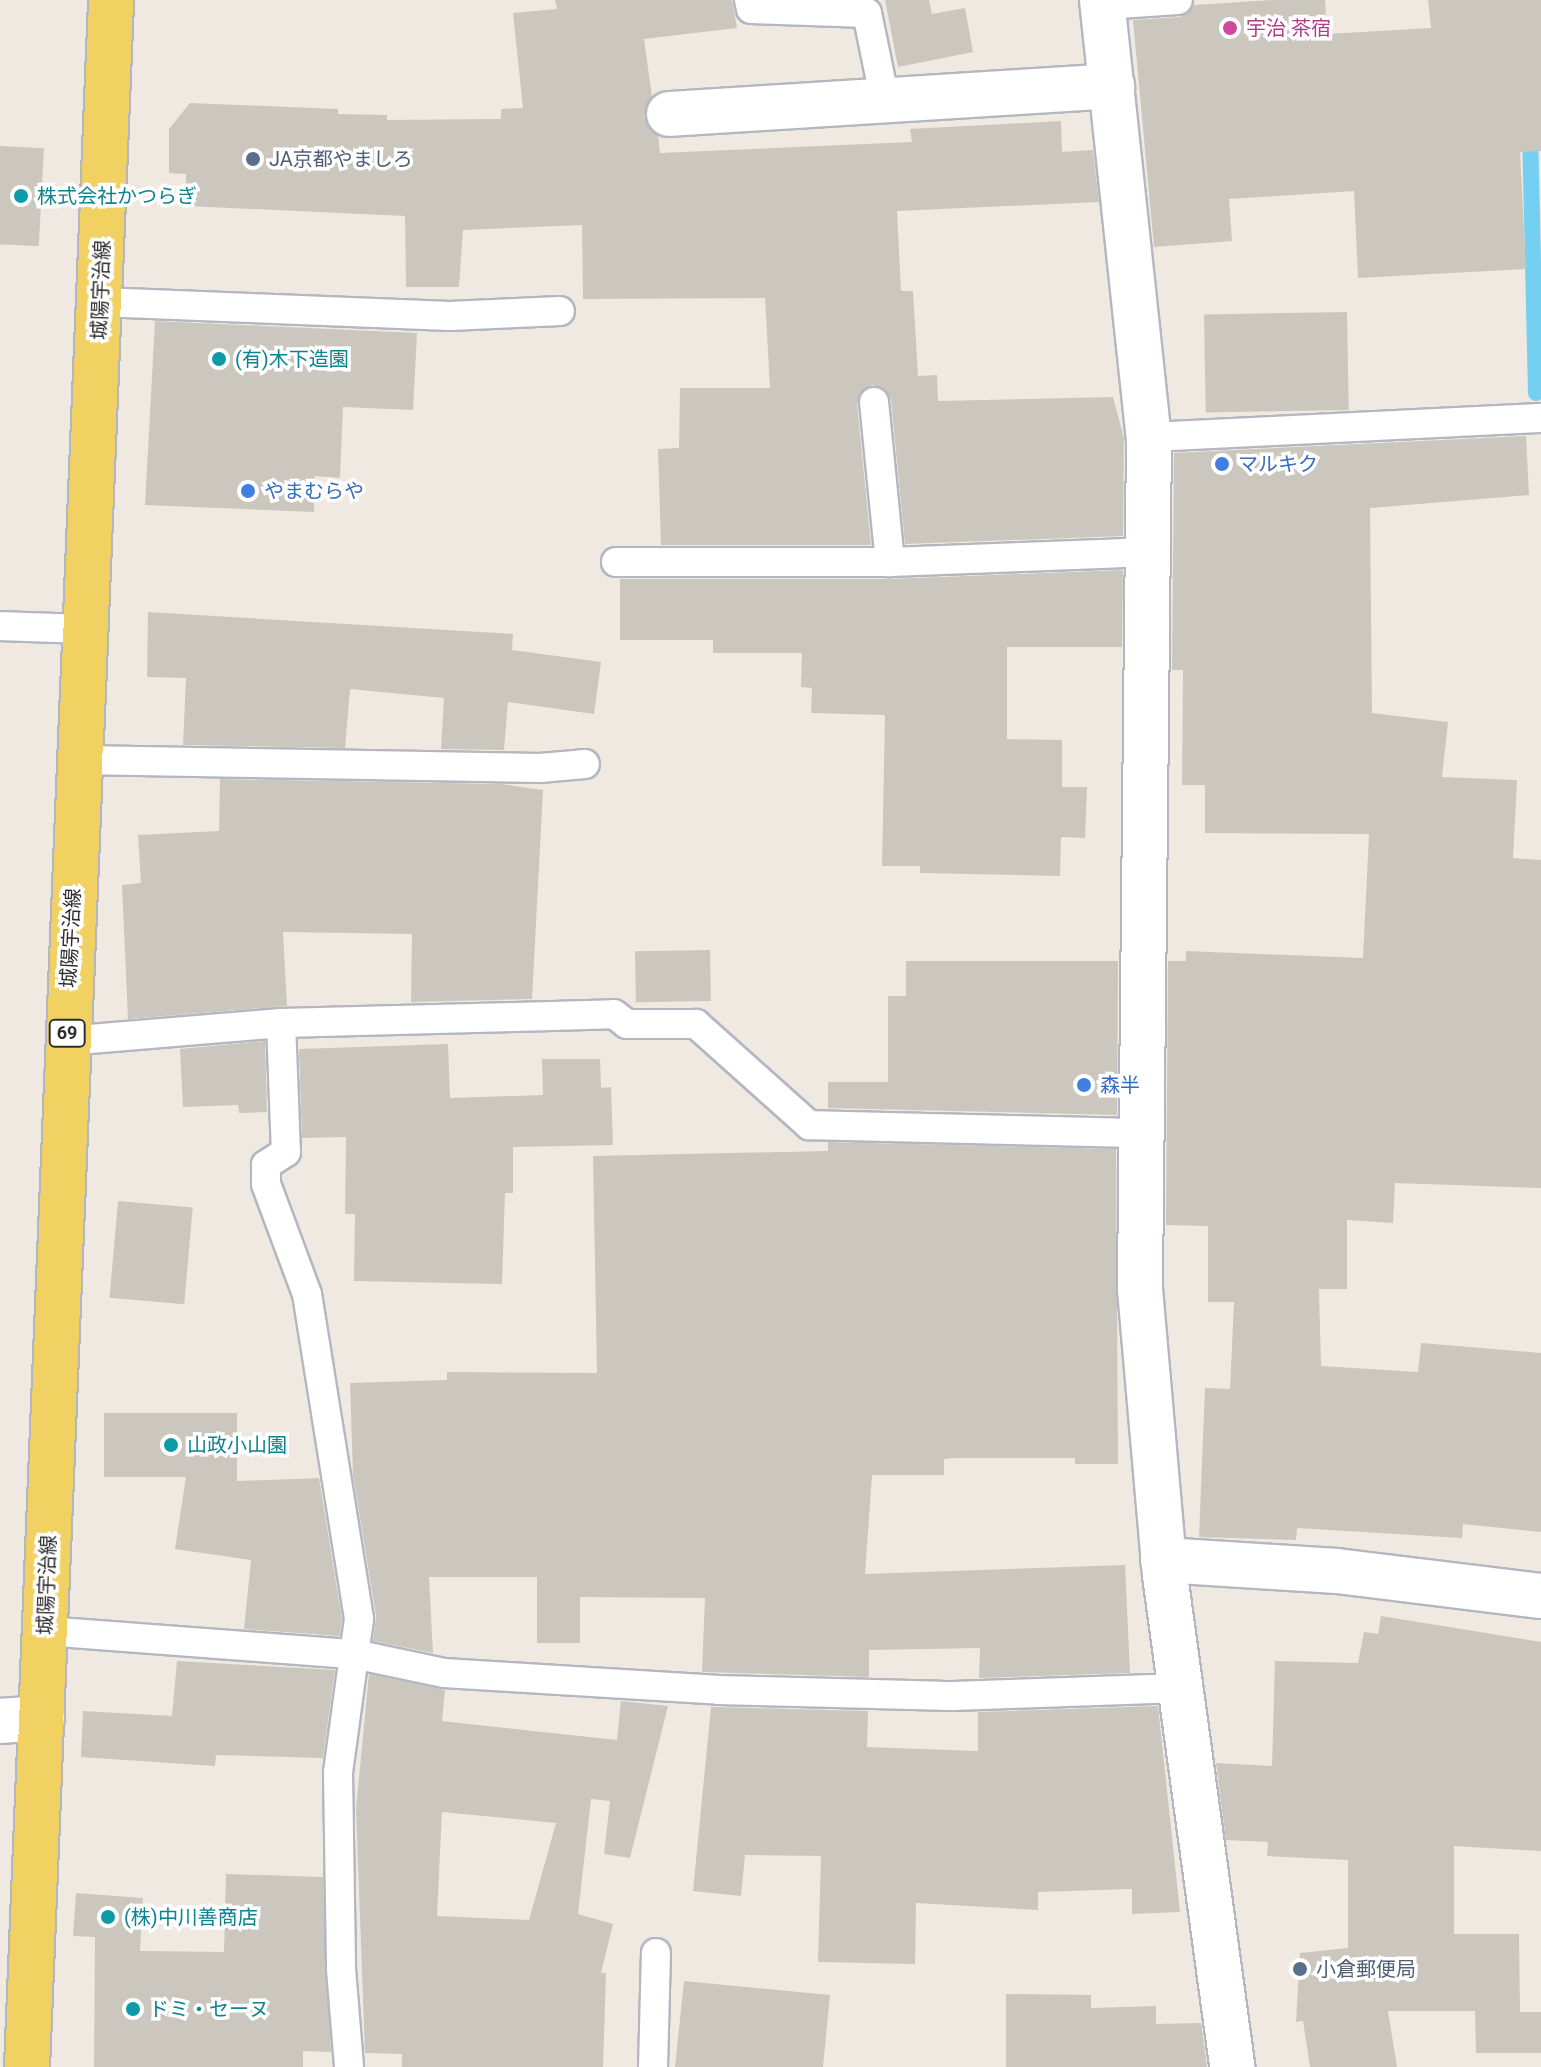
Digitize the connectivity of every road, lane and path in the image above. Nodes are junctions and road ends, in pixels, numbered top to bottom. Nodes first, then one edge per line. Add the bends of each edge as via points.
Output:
1 (111, 0) edge
2 (749, 0) edge
3 (1178, 0) edge
4 (1103, 3) edge
5 (1112, 86) junction
6 (885, 101) junction
7 (669, 114) dead end
8 (100, 302) junction
9 (560, 311) dead end
10 (874, 402) dead end
11 (1541, 418) edge
12 (1149, 437) junction
13 (1148, 552) junction
14 (616, 562) dead end
15 (890, 562) junction
16 (0, 626) edge
17 (86, 629) junction
18 (80, 760) junction
19 (585, 764) dead end
20 (281, 1023) junction
21 (66, 1041) junction
22 (1140, 1133) junction
23 (1163, 1560) junction
24 (1541, 1596) edge
25 (45, 1631) junction
26 (354, 1654) junction
27 (1182, 1688) junction
28 (21, 1719) edge
29 (656, 1953) dead end
30 (18, 2043) edge
31 (349, 2067) edge
32 (653, 2067) edge
33 (1232, 2067) edge

1 - 8 main road, 城陽宇治線 / 69
2 - 6 lane via 751,9 867,13
3 - 4 lane
4 - 5 street
5 - 6 street
5 - 12 street
6 - 7 street
8 - 9 lane via 450,316
8 - 17 main road, 城陽宇治線 / 69
10 - 15 lane
11 - 12 lane
12 - 13 street
13 - 15 lane
13 - 22 street
14 - 15 lane
16 - 17 lane
17 - 18 main road, 城陽宇治線 / 69
18 - 19 lane via 540,768
18 - 21 main road, 城陽宇治線 / 69
20 - 21 lane
20 - 22 lane via 614,1014 627,1024 696,1024 809,1125
20 - 26 lane via 286,1152 266,1165 266,1184 307,1294 359,1619
21 - 25 main road, 城陽宇治線 / 69
22 - 23 street via 1140,1289
23 - 24 street via 1337,1571
23 - 27 street
25 - 26 lane
25 - 28 main road, 城陽宇治線 / 69
26 - 27 lane via 444,1673 719,1690 953,1696
26 - 31 lane via 338,1773 341,1969
27 - 33 street
28 - 30 main road, 城陽宇治線 / 69
29 - 32 lane

